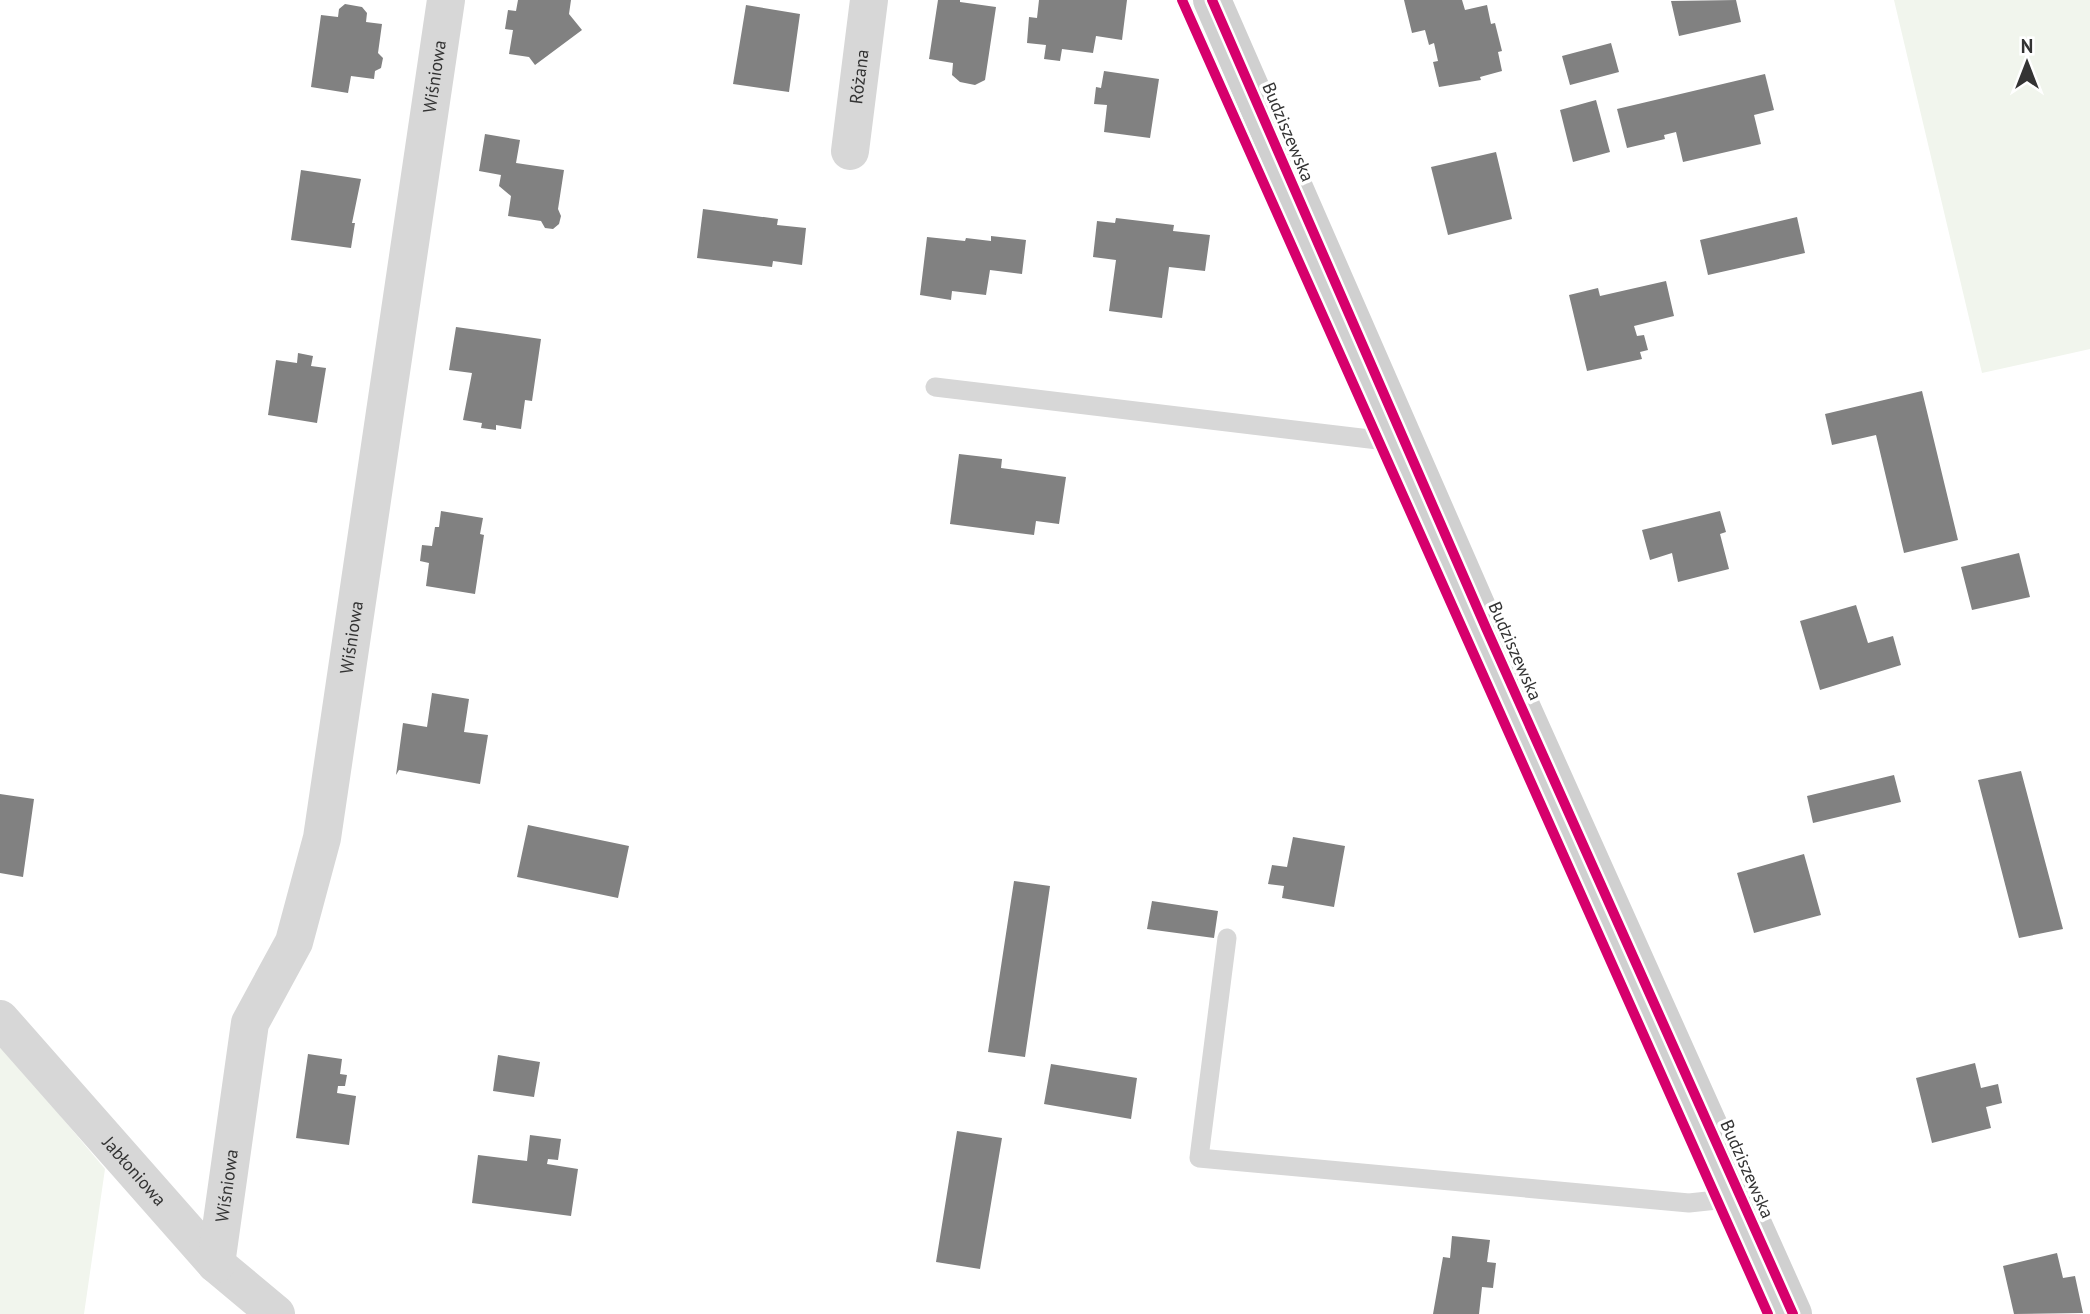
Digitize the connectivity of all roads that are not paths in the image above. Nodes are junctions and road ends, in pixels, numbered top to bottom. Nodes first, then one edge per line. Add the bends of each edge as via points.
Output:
1 (446, 0) edge
2 (869, 0) edge
3 (1212, 0) edge
4 (850, 151) dead end
5 (935, 387) dead end
6 (1400, 434) junction
7 (1227, 938) dead end
8 (0, 1020) edge
9 (1739, 1194) junction
10 (216, 1264) junction
11 (276, 1314) edge
12 (1793, 1314) edge

1 - 10 street, Wiśniowa via 322,838 294,942 250,1023
2 - 4 street, Różana
3 - 6 street, Budziszewska
5 - 6 lane via 1378,440
6 - 9 street, Budziszewska
7 - 9 lane via 1199,1158 1689,1203
8 - 10 street, Jabłoniowa
9 - 12 street, Budziszewska
10 - 11 street, Jabłoniowa

